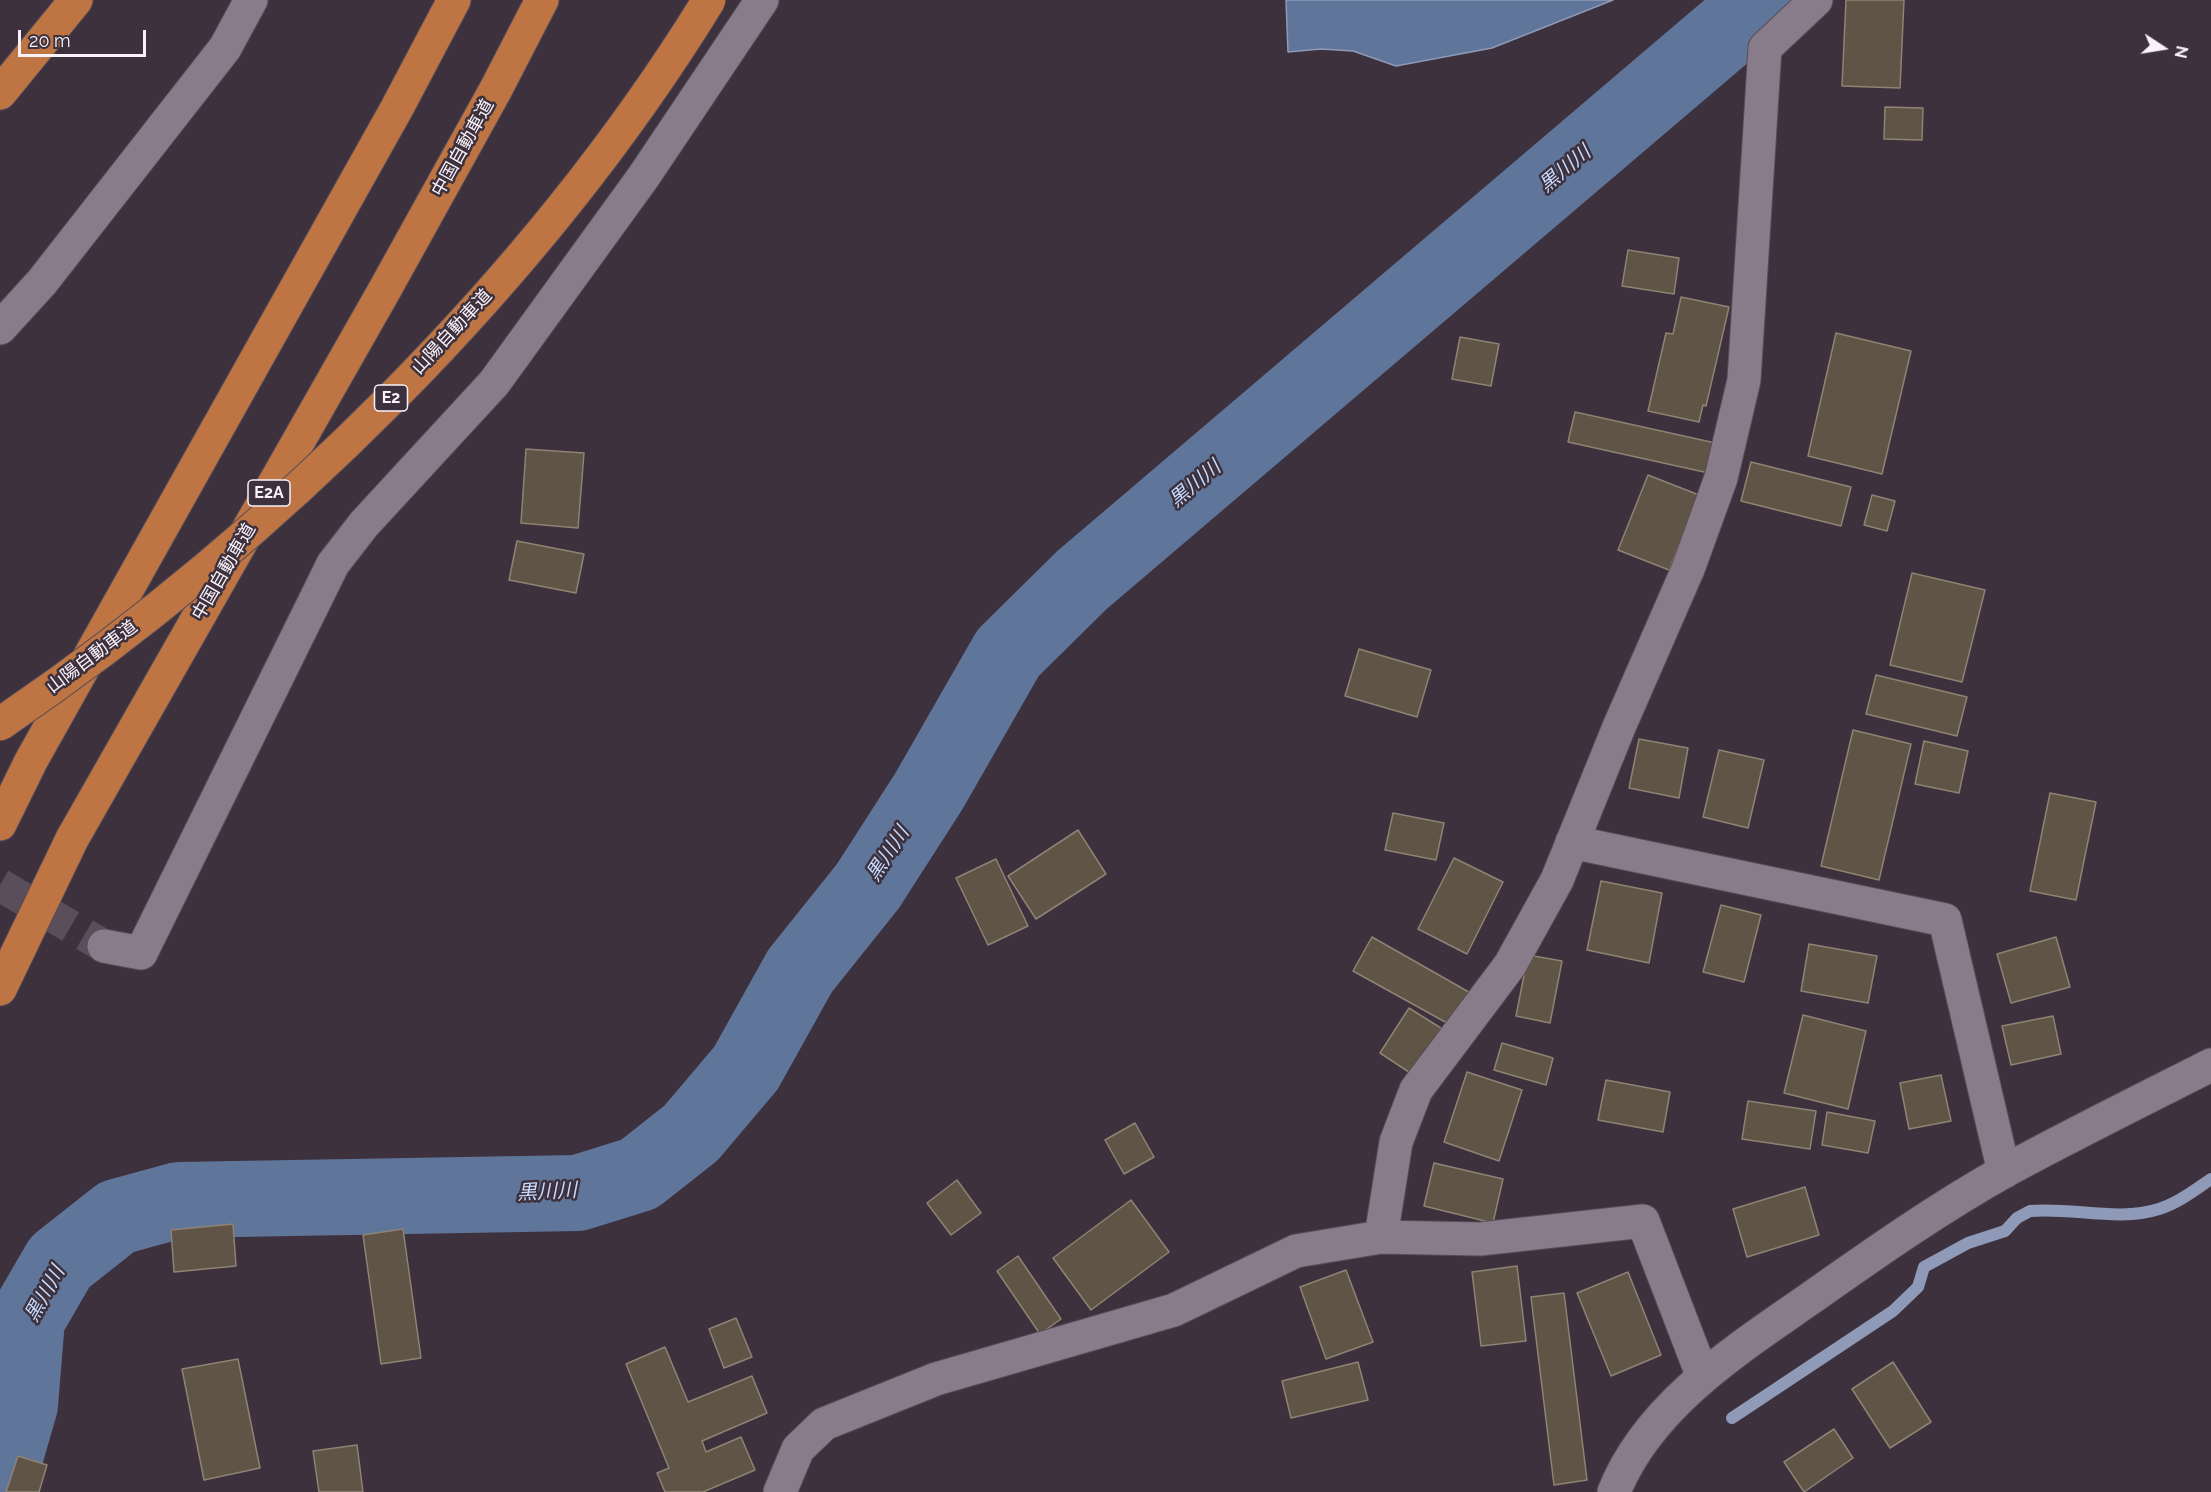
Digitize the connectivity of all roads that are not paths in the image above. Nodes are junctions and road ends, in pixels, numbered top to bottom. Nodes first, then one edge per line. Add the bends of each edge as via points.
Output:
1 (76, 0) edge
2 (251, 0) edge
3 (454, 0) edge
4 (542, 0) edge
5 (709, 0) edge
6 (762, 0) edge
7 (1816, 0) edge
8 (0, 93) edge
9 (0, 328) edge
10 (0, 724) edge
11 (0, 824) edge
12 (1572, 842) junction
13 (104, 946) tunnel mouth
14 (0, 989) edge
15 (2211, 1065) edge
16 (2004, 1172) junction
17 (1381, 1238) junction
18 (1703, 1377) junction
19 (780, 1492) edge
20 (1614, 1492) edge

1 - 8 highway
2 - 9 street via 225,48 42,282
3 - 11 highway via 31,761
4 - 14 highway, 中国自動車道 / E2A via 384,291 72,839
5 - 10 highway, 山陽自動車道 / E2, bridge via 592,168 499,281 391,398 284,500 166,601
6 - 13 street via 645,177 494,383 364,524 333,564 141,954
7 - 12 street via 1765,48 1744,380 1720,478 1688,568
12 - 16 street via 1945,920
12 - 17 street via 1557,880 1510,965 1416,1090 1396,1142
15 - 16 street
16 - 18 street via 1895,1239
17 - 18 street via 1480,1239 1643,1221
17 - 19 street via 1296,1251 1174,1311 936,1379 824,1424 798,1449
18 - 20 street via 1647,1434

